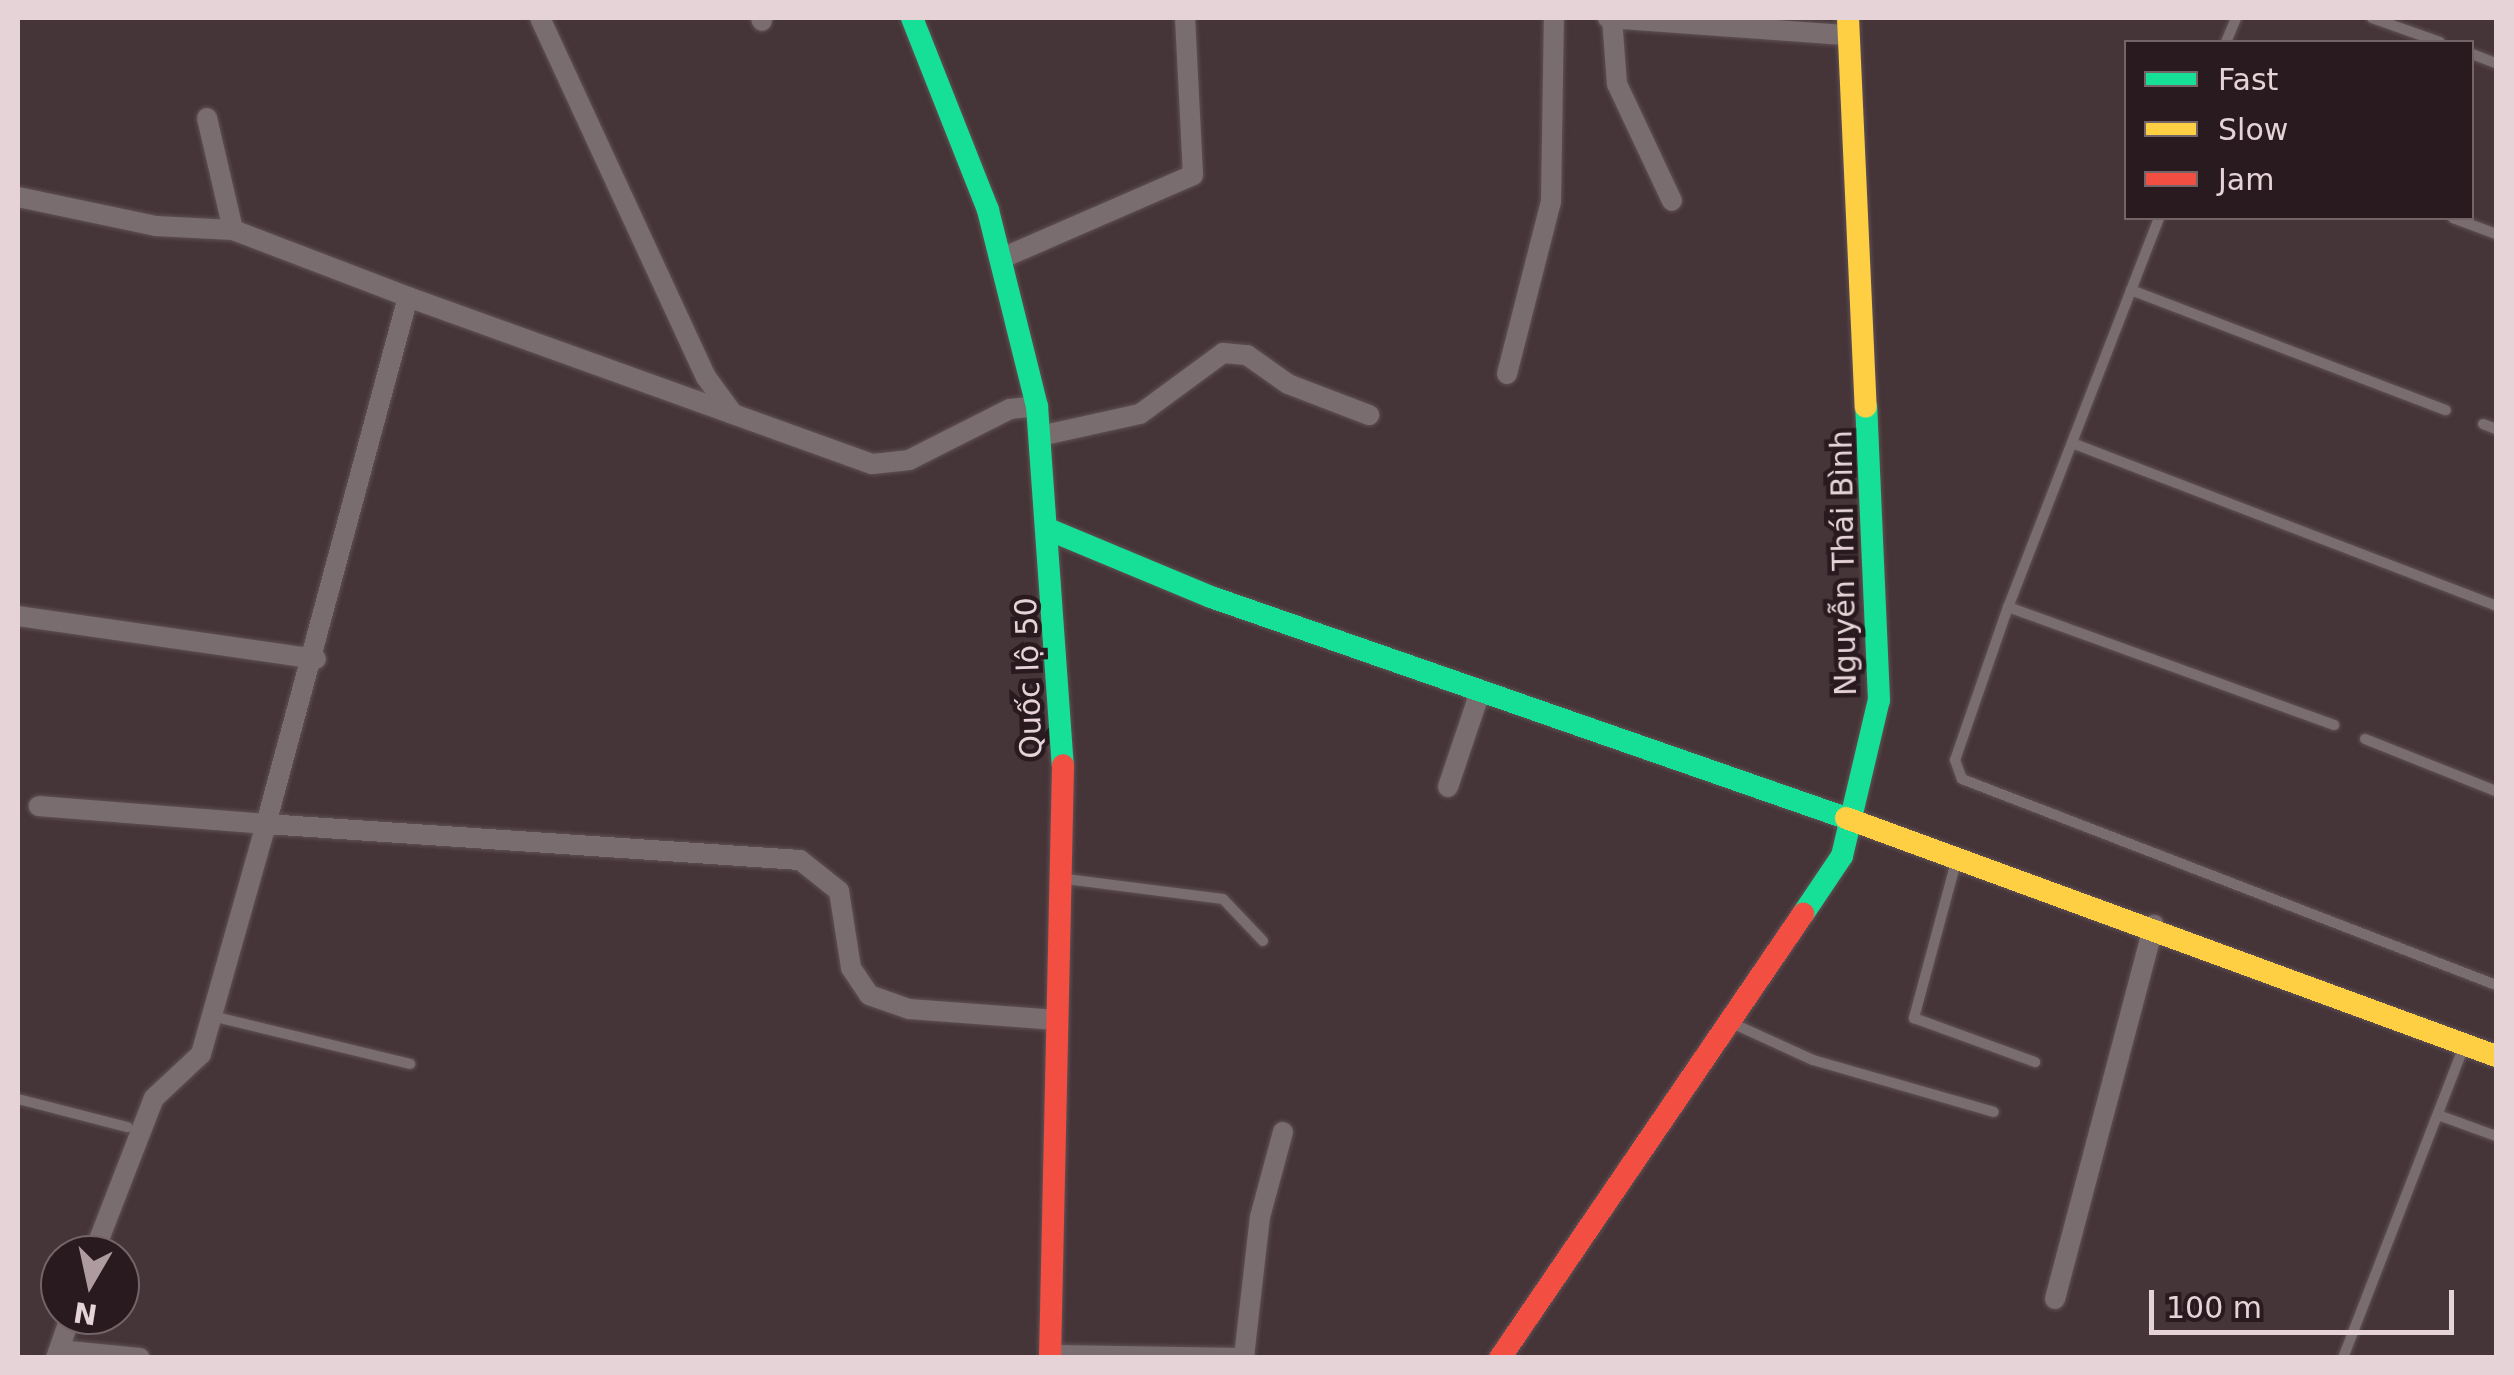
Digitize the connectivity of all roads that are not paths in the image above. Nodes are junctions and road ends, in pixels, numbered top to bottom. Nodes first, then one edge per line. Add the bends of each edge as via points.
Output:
1 (540, 18) edge
2 (912, 18) edge
3 (1185, 18) edge
4 (1554, 18) edge
5 (1610, 18) edge
6 (2372, 18) edge
7 (1848, 26) edge
8 (2434, 40) edge
9 (206, 118) dead end
10 (18, 197) edge
11 (1672, 201) dead end
12 (2157, 220) edge
13 (2458, 220) edge
14 (233, 230) junction
15 (2496, 234) edge
16 (1000, 258) junction
17 (2131, 290) junction
18 (408, 297) junction
19 (1507, 374) dead end
20 (1037, 406) junction
21 (2446, 410) dead end
22 (1369, 415) dead end
23 (734, 416) junction
24 (2483, 424) dead end
25 (2496, 429) edge
26 (1040, 436) junction
27 (2072, 443) junction
28 (1050, 530) junction
29 (2496, 606) edge
30 (2008, 608) junction
31 (18, 616) edge
32 (316, 659) junction
33 (1480, 692) junction
34 (2334, 726) dead end
35 (2365, 739) dead end
36 (1448, 787) dead end
37 (2496, 791) edge
38 (39, 806) dead end
39 (1850, 822) junction
40 (273, 825) junction
41 (1957, 861) junction
42 (1060, 878) junction
43 (2154, 925) junction
44 (1264, 941) dead end
45 (2496, 985) edge
46 (218, 1017) junction
47 (1057, 1020) junction
48 (1729, 1022) junction
49 (2466, 1041) junction
50 (2496, 1056) edge
51 (2035, 1062) dead end
52 (410, 1064) dead end
53 (18, 1098) edge
54 (1994, 1112) dead end
55 (2438, 1115) junction
56 (133, 1129) junction
57 (1283, 1132) dead end
58 (2496, 1136) edge
59 (100, 1235) edge
60 (2055, 1299) dead end
61 (57, 1354) edge
62 (1050, 1356) edge
63 (1245, 1357) edge
64 (140, 1358) edge
65 (1500, 1358) edge
66 (2344, 1358) edge

1 - 23 street via 706,376
2 - 16 street, Quốc lộ 50
3 - 16 street via 1194,175
4 - 19 street via 1550,202
5 - 7 street
5 - 11 street via 1617,84
6 - 8 lane
7 - 39 street, Nguyễn Thái Bình via 1880,700
9 - 14 street
10 - 14 street via 156,226
12 - 17 lane
13 - 15 lane
14 - 18 street
16 - 20 street, Quốc lộ 50
17 - 21 lane
17 - 27 lane
18 - 23 street
18 - 32 street
20 - 23 street via 1010,409 909,460 872,464
20 - 26 street, Quốc lộ 50
22 - 26 street via 1288,384 1247,355 1223,353 1140,414
24 - 25 lane
26 - 28 street, Quốc lộ 50
27 - 29 lane
27 - 30 lane
28 - 33 street
28 - 42 street, Quốc lộ 50
30 - 34 lane
30 - 45 lane via 1955,760 1962,779
31 - 32 street
32 - 40 street
33 - 36 street
33 - 39 street
35 - 37 lane
38 - 40 street
39 - 41 street
39 - 48 street, Nguyễn Thái Bình via 1842,856
40 - 46 street
40 - 47 street via 800,860 839,892 850,968 869,995 909,1009
41 - 43 street
41 - 51 lane via 1914,1018
42 - 44 lane via 1224,899
42 - 47 street, Quốc lộ 50
43 - 49 street
43 - 60 street
46 - 52 lane
46 - 56 street via 201,1054 154,1098
47 - 62 street, Quốc lộ 50
48 - 54 lane via 1813,1060
48 - 65 street, Nguyễn Thái Bình
49 - 50 street
49 - 55 lane
53 - 56 lane
55 - 58 lane
55 - 66 lane
56 - 59 street
57 - 63 street via 1260,1217
61 - 64 street
62 - 63 street

